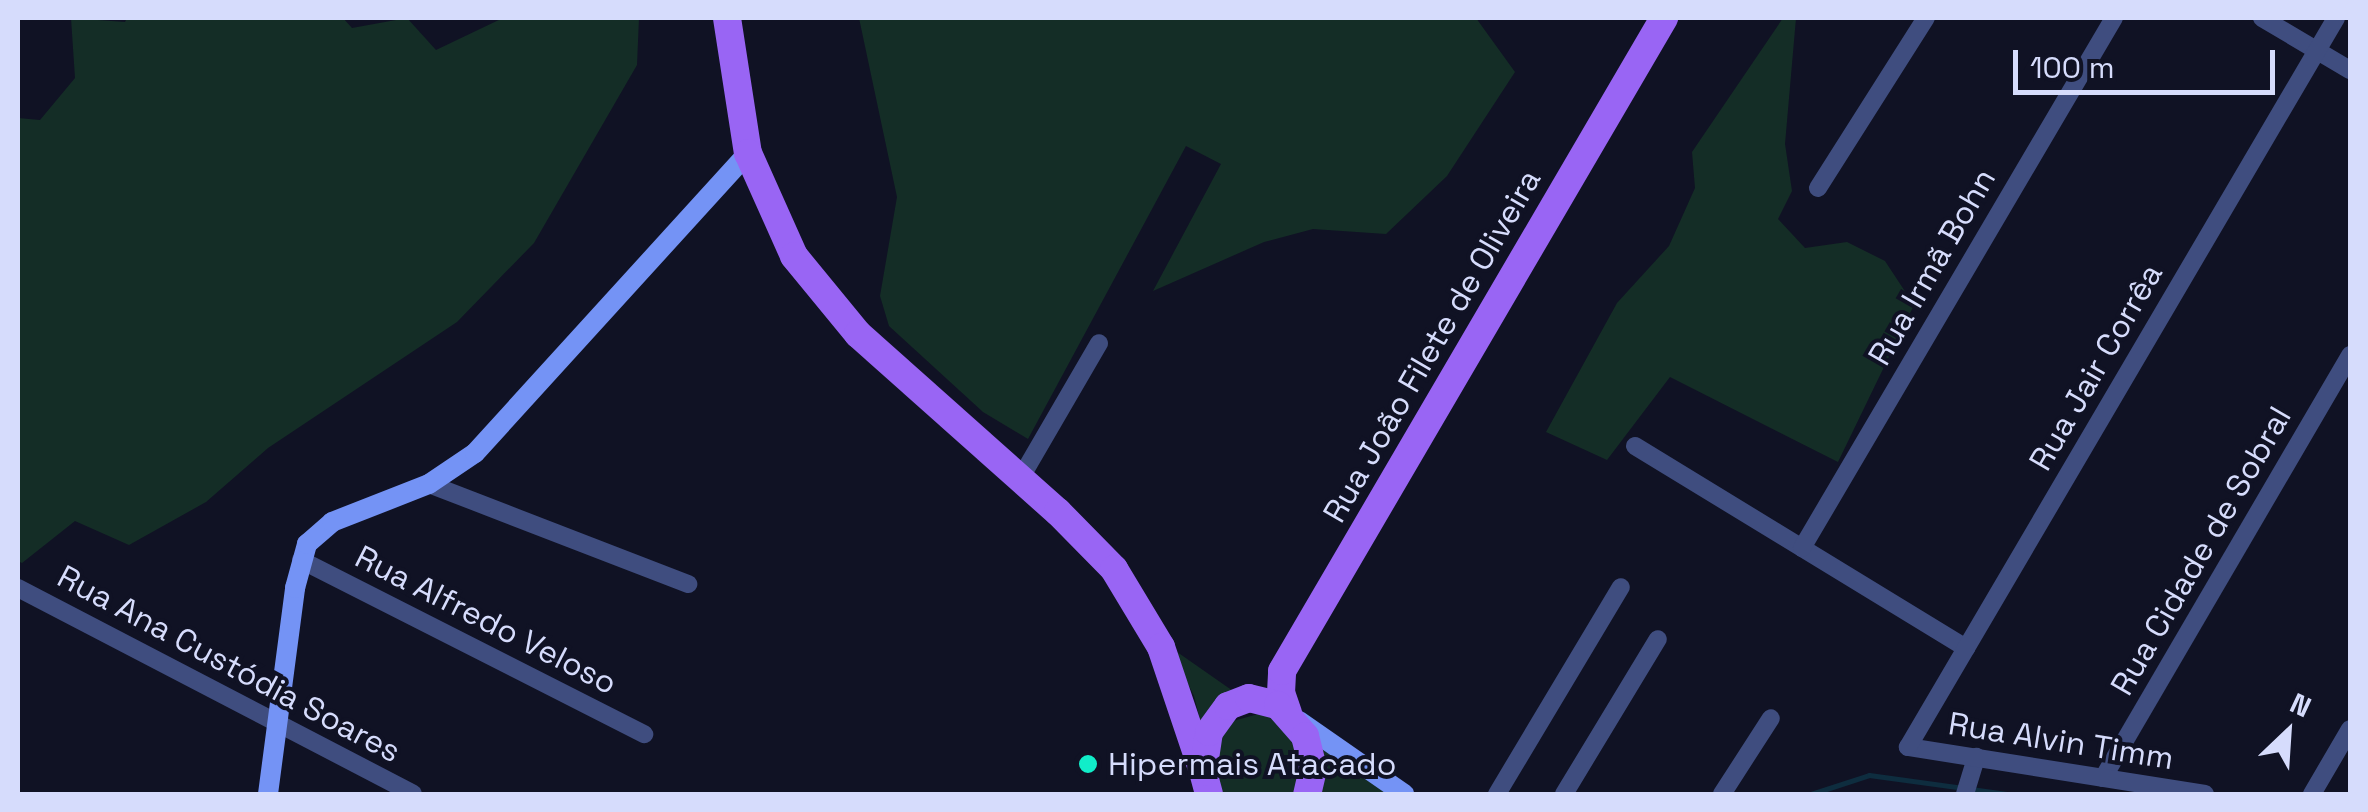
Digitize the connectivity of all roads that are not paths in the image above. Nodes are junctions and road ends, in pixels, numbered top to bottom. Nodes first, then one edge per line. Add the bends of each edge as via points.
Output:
1 (727, 18) edge
2 (1664, 18) edge
3 (1926, 18) edge
4 (2114, 18) edge
5 (2262, 18) edge
6 (2336, 18) edge
7 (2317, 50) junction
8 (2350, 70) edge
9 (748, 153) junction
10 (1818, 188) dead end
11 (1099, 343) dead end
12 (2350, 355) edge
13 (1634, 446) dead end
14 (1020, 479) junction
15 (428, 484) junction
16 (1802, 548) junction
17 (301, 560) junction
18 (688, 584) dead end
19 (1621, 587) dead end
20 (18, 588) edge
21 (1658, 639) dead end
22 (1966, 648) junction
23 (1288, 714) junction
24 (1770, 718) dead end
25 (278, 724) junction
26 (2350, 729) edge
27 (644, 734) dead end
28 (1908, 747) joint
29 (1974, 764) junction
30 (2103, 778) junction
31 (1206, 783) edge
32 (268, 794) edge
33 (413, 794) edge
34 (1307, 794) edge
35 (1404, 794) edge
36 (1496, 794) edge
37 (1564, 794) edge
38 (1722, 794) edge
39 (1965, 794) edge
40 (2205, 794) edge
41 (2312, 794) edge

1 - 9 main road
2 - 23 main road, Rua João Filete de Oliveira via 1282,671
3 - 10 street
4 - 16 street, Rua Irmã Bohn
5 - 7 street
6 - 7 street, Rua Jair Corrêa
7 - 8 street
7 - 22 street, Rua Jair Corrêa
9 - 14 main road via 794,256 836,312
9 - 15 street via 475,453
11 - 14 street
12 - 30 street, Rua Cidade de Sobral
13 - 16 street
14 - 31 main road via 1091,544 1144,613 1175,683
15 - 17 street via 332,522
15 - 18 street
16 - 22 street
17 - 25 street
17 - 27 street, Rua Alfredo Veloso
19 - 36 street
20 - 25 street, Rua Ana Custódia Soares
21 - 37 street
22 - 28 street, Rua Jair Corrêa
23 - 31 main road via 1257,698 1228,706 1208,732
23 - 34 main road via 1310,750
23 - 35 street
24 - 38 street
25 - 32 street
25 - 33 street, Rua Ana Custódia Soares
26 - 41 street
28 - 29 street, Rua Alvin Timm
29 - 30 street, Rua Alvin Timm
29 - 39 street
30 - 40 street, Rua Alvin Timm

